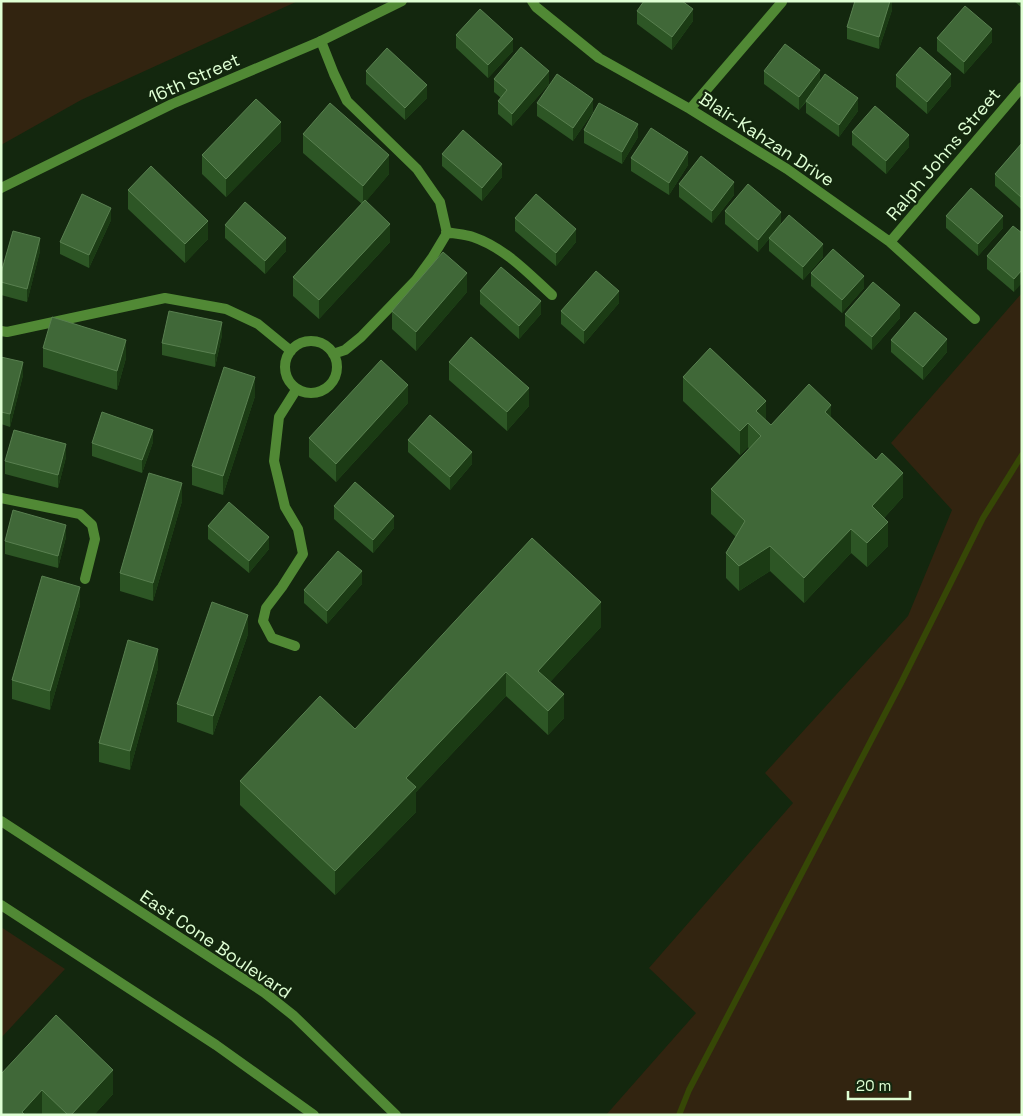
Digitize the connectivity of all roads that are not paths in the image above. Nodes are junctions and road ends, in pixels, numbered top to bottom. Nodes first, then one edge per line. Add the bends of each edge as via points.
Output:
1 (402, 1) edge
2 (532, 1) edge
3 (782, 2) edge
4 (321, 41) junction
5 (1022, 87) edge
6 (690, 109) junction
7 (1, 188) edge
8 (446, 232) junction
9 (890, 242) junction
10 (552, 295) dead end
11 (975, 319) dead end
12 (1, 331) edge
13 (291, 352) junction
14 (333, 354) junction
15 (296, 390) junction
16 (1, 498) edge
17 (85, 579) dead end
18 (295, 646) dead end
19 (1, 821) edge
20 (1, 905) edge
21 (314, 1115) edge
22 (396, 1115) edge

1 - 4 street, 16th Street
2 - 6 street, Blair-Kahzan Drive via 599,58
3 - 6 street
4 - 7 street, 16th Street via 172,104
4 - 8 street via 347,101 417,169 440,202
5 - 9 street, Ralph Johns Street
6 - 9 street, Blair-Kahzan Drive via 787,169
8 - 10 street via 492,245 514,260
8 - 14 street via 416,280 361,337 345,350
9 - 11 street, Blair-Kahzan Drive
12 - 13 street via 165,298 226,309 258,324
13 - 14 street via 300,344 311,341 322,343
13 - 15 street via 285,373
14 - 15 street via 337,366 329,385 318,392
15 - 18 street via 279,417 274,462 285,507 298,529 304,554 266,608 264,621 272,638
16 - 17 street via 80,514 92,525 95,539
19 - 22 street, East Cone Boulevard via 265,993 294,1016
20 - 21 street via 216,1044

